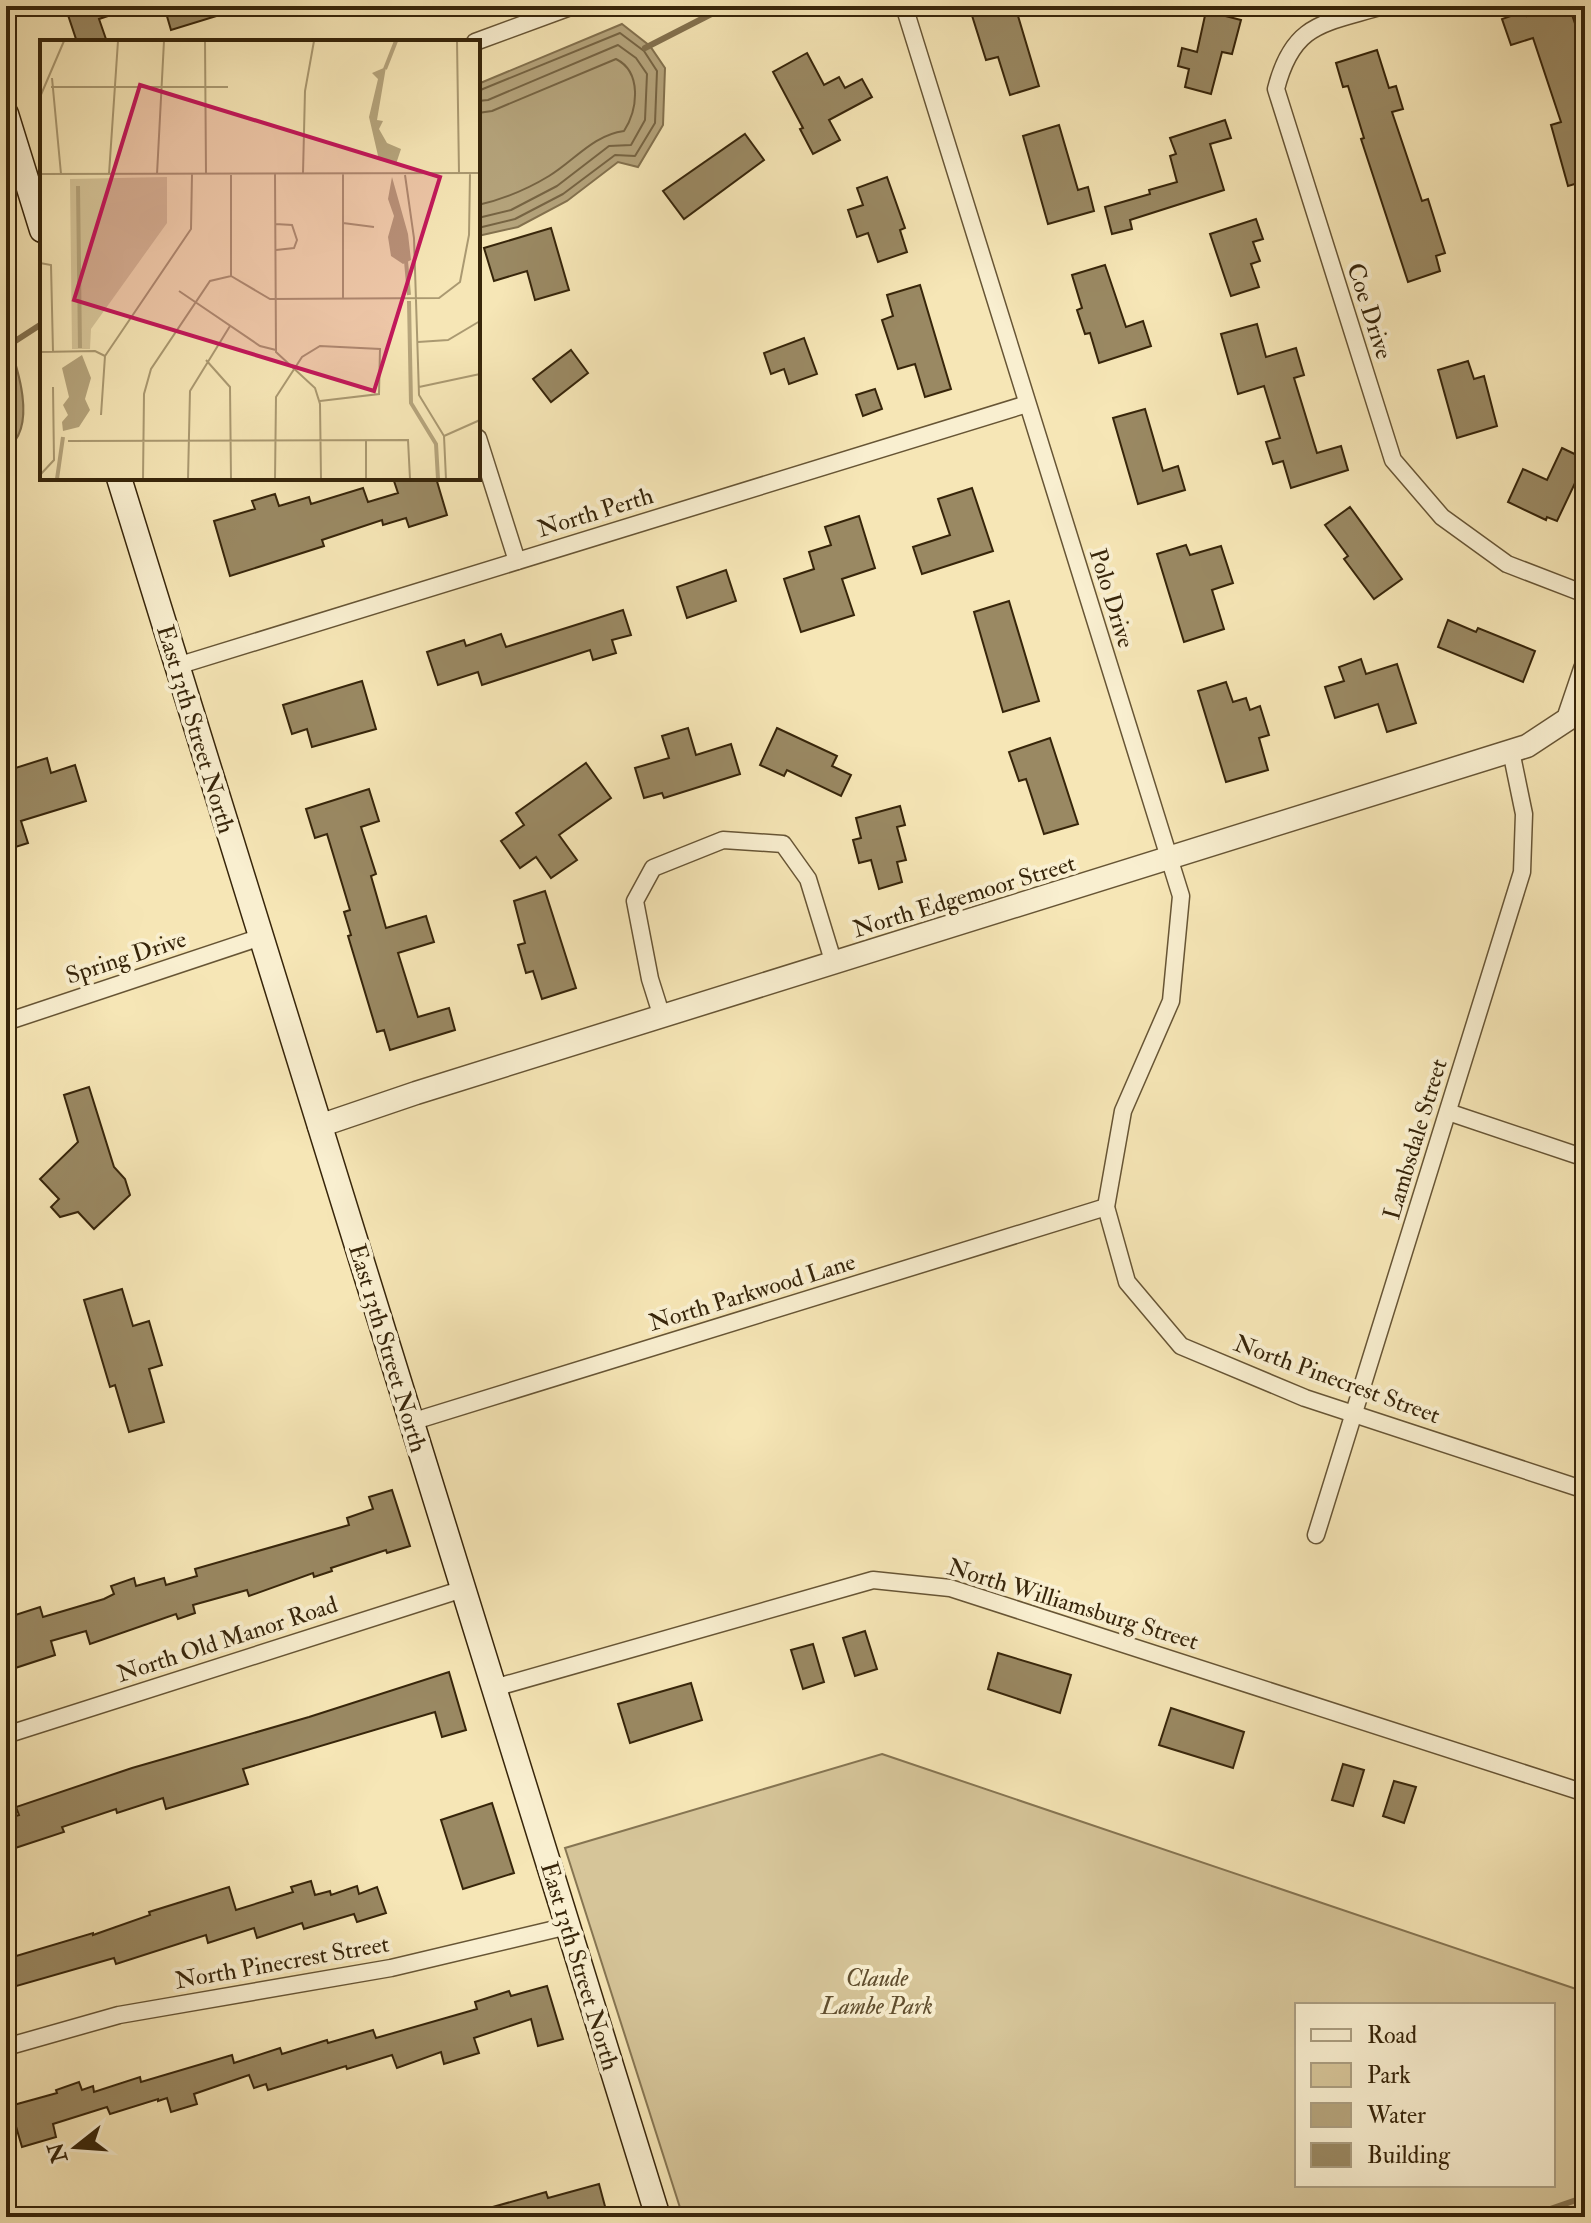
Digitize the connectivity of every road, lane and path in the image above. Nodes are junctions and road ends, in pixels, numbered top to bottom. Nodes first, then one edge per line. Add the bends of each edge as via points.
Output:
1 (573, 6) edge
2 (904, 6) edge
3 (1383, 6) edge
4 (480, 40) edge
5 (6, 114) edge
6 (40, 224) edge
7 (1027, 404) junction
8 (480, 444) edge
9 (120, 480) edge
10 (517, 561) junction
11 (1585, 594) edge
12 (177, 666) junction
13 (1585, 669) edge
14 (1511, 751) junction
15 (1169, 860) junction
16 (261, 937) junction
17 (834, 964) junction
18 (662, 1017) junction
19 (6, 1022) edge
20 (1448, 1112) junction
21 (319, 1126) junction
22 (1585, 1158) edge
23 (1106, 1207) junction
24 (1354, 1414) junction
25 (411, 1422) junction
26 (1585, 1490) edge
27 (1316, 1535) dead end
28 (463, 1589) junction
29 (494, 1688) junction
30 (6, 1735) edge
31 (1585, 1793) edge
32 (568, 1926) junction
33 (6, 2047) edge
34 (658, 2217) edge

1 - 4 street
2 - 7 street, Polo Drive
3 - 11 street, Coe Drive via 1303,34 1282,63 1276,89 1393,460 1442,517 1507,564
5 - 6 main road
7 - 10 street, North Perth
7 - 15 street, Polo Drive
8 - 10 street
9 - 12 main road, East 13th Street North
10 - 12 street, North Perth
12 - 16 main road, East 13th Street North
13 - 14 street, North Edgemoor Street via 1568,719
14 - 15 street, North Edgemoor Street
14 - 20 street, Lambsdale Street via 1524,814 1522,872
15 - 17 street, North Edgemoor Street
15 - 23 street, Polo Drive via 1181,896 1171,1001 1123,1111
16 - 19 street, Spring Drive
16 - 21 main road, East 13th Street North
17 - 18 street, North Edgemoor Street
17 - 18 street via 808,879 783,844 723,840 653,868 635,901
18 - 21 street, North Edgemoor Street
20 - 22 street
20 - 24 street, Lambsdale Street
21 - 25 main road, East 13th Street North
23 - 24 street, North Pinecrest Street via 1127,1282 1181,1346
23 - 25 street, North Parkwood Lane
24 - 26 street, North Pinecrest Street
24 - 27 street, Lambsdale Street
25 - 28 main road, East 13th Street North
28 - 29 main road, East 13th Street North
28 - 30 street, North Old Manor Road
29 - 31 street, North Williamsburg Street via 873,1580 965,1593
29 - 32 main road, East 13th Street North
32 - 33 street, North Pinecrest Street via 391,1968 119,2015
32 - 34 main road, East 13th Street North

